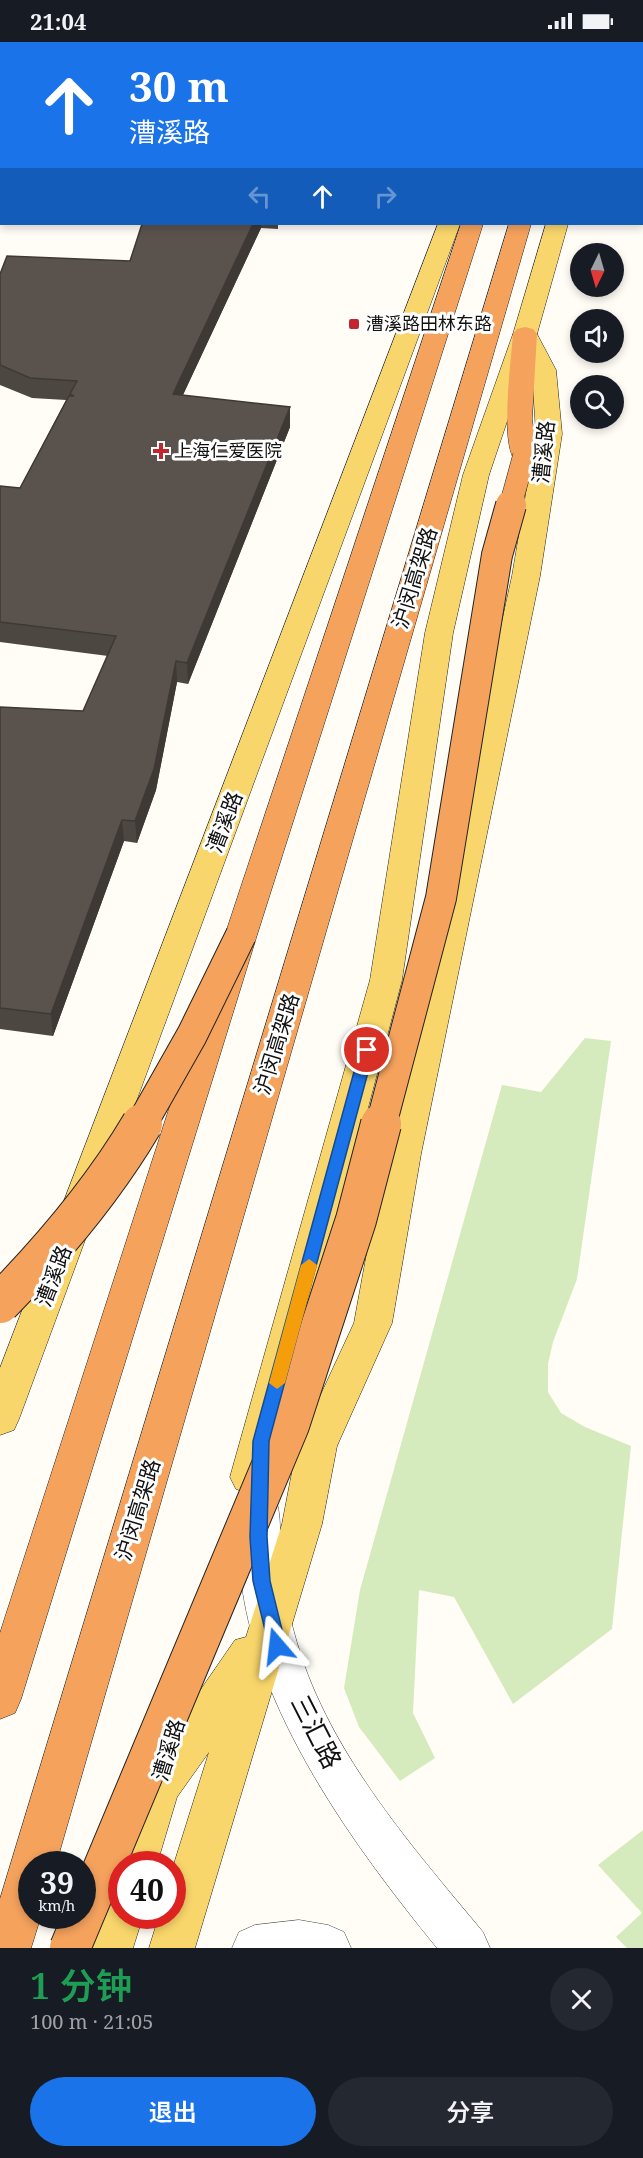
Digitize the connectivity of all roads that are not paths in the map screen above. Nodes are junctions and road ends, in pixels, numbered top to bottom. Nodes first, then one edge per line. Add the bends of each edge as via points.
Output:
1 (449, 225) edge
2 (472, 225) edge
3 (520, 225) edge
4 (557, 225) edge
5 (525, 334) junction
6 (241, 935) junction
7 (386, 981) junction
8 (0, 1303) edge
9 (0, 1419) edge
10 (261, 1441) junction
11 (317, 1446) junction
12 (270, 1624) junction
13 (0, 1699) edge
14 (157, 1791) junction
15 (37, 1851) edge
16 (139, 1851) edge
17 (18, 1914) edge
18 (116, 1929) edge
19 (8, 1948) edge
20 (70, 1948) edge
21 (110, 1948) edge
22 (172, 1948) edge
23 (255, 1948) edge
24 (328, 1948) edge
25 (467, 1948) edge

1 - 9 main road, 漕溪路
2 - 6 highway
3 - 15 highway, 沪闵高架路
4 - 5 main road, 漕溪路
5 - 7 main road, 漕溪路 via 476,475 438,633
5 - 11 main road, 漕溪路 via 544,369 549,434 526,576 403,1154 373,1323
5 - 20 highway, bridge via 520,419 524,456 497,555 441,898 357,1220 289,1425
6 - 8 highway, bridge via 189,1045 118,1164 66,1234
6 - 13 highway, bridge
7 - 10 main road, 漕溪路
7 - 11 main road, 漕溪路
10 - 12 street, 三汇路 via 261,1581
10 - 14 main road, 漕溪路
11 - 12 main road, 漕溪路 via 302,1524
12 - 14 main road, 漕溪路
12 - 22 main road, 漕溪路
12 - 25 street, 三汇路 via 310,1727 344,1785 394,1857
14 - 16 main road, 漕溪路
17 - 19 highway, 沪闵高架路
18 - 21 main road
23 - 24 street via 299,1943

